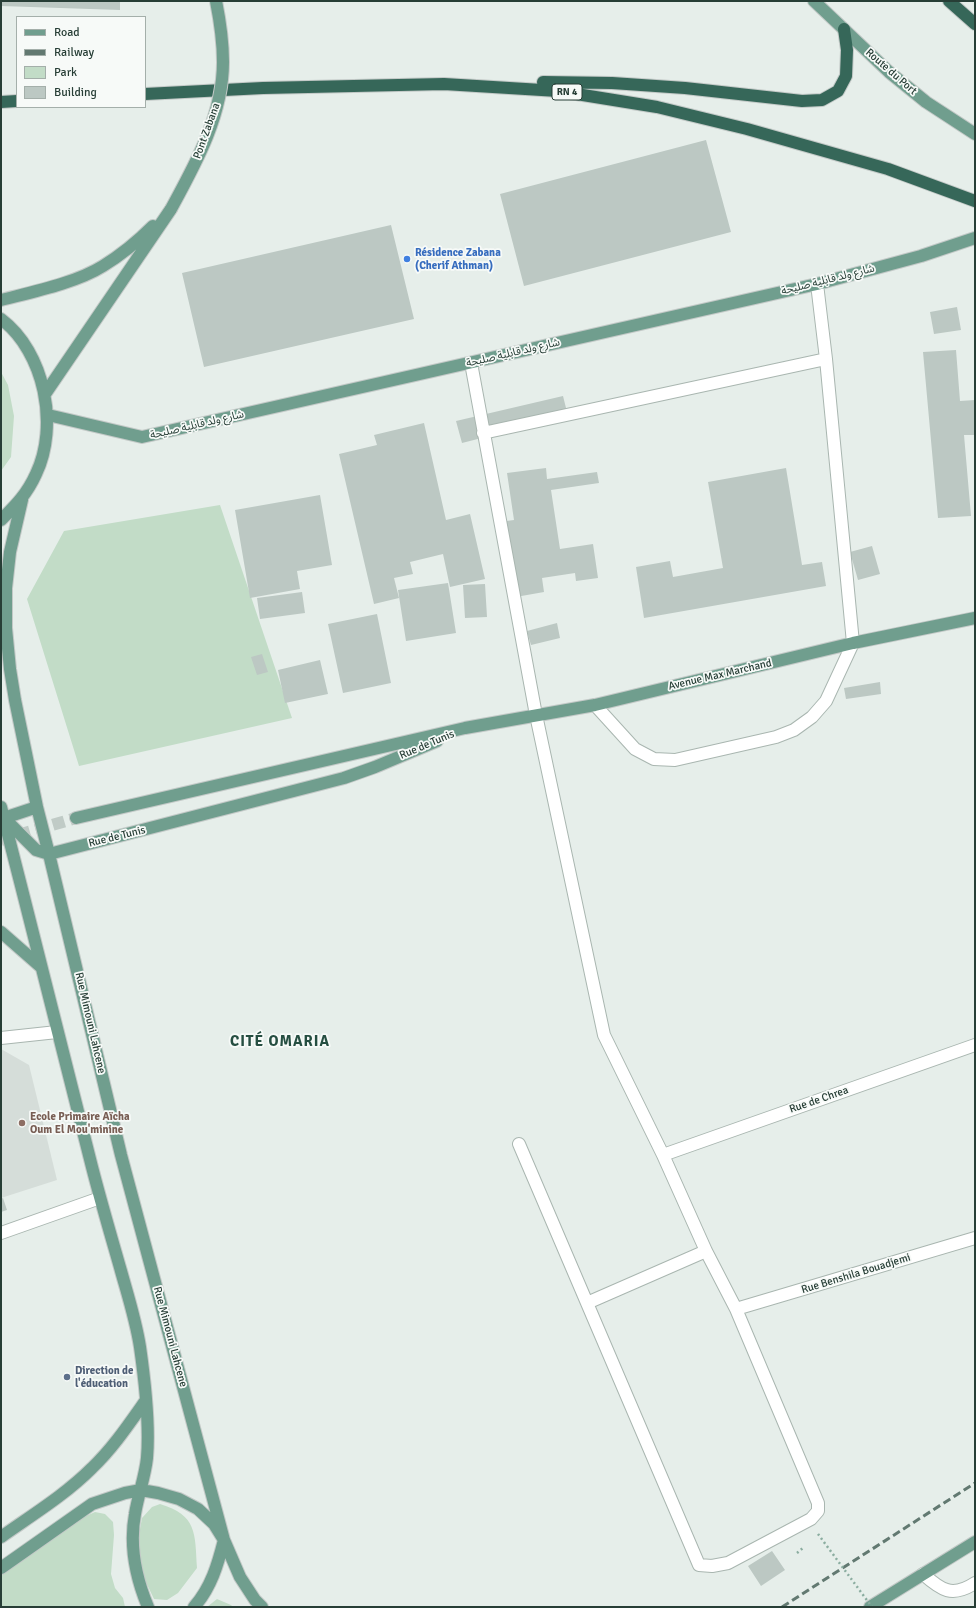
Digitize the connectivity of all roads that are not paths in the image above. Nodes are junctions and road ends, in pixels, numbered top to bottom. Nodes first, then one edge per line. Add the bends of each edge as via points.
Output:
1 (216, 1) edge
2 (814, 1) edge
3 (949, 1) edge
4 (975, 24) edge
5 (844, 29) junction
6 (444, 84) junction
7 (146, 94) edge
8 (16, 101) edge
9 (1, 102) edge
10 (975, 134) edge
11 (975, 201) edge
12 (171, 208) junction
13 (975, 238) edge
14 (817, 284) junction
15 (1, 300) edge
16 (1, 319) edge
17 (826, 359) junction
18 (470, 363) junction
19 (45, 394) junction
20 (48, 415) junction
21 (483, 433) junction
22 (22, 500) junction
23 (1, 520) edge
24 (975, 618) edge
25 (853, 643) junction
26 (595, 705) junction
27 (536, 715) junction
28 (465, 728) junction
29 (37, 807) junction
30 (2, 815) edge
31 (76, 818) tunnel mouth
32 (49, 854) junction
33 (1, 932) edge
34 (41, 966) junction
35 (57, 1032) junction
36 (1, 1038) edge
37 (975, 1046) edge
38 (519, 1144) dead end
39 (663, 1155) junction
40 (100, 1198) junction
41 (1, 1233) edge
42 (975, 1238) edge
43 (706, 1251) junction
44 (587, 1303) junction
45 (736, 1309) junction
46 (146, 1400) junction
47 (141, 1490) junction
48 (1, 1537) edge
49 (224, 1540) junction
50 (975, 1542) edge
51 (1, 1568) edge
52 (923, 1574) junction
53 (975, 1583) edge
54 (148, 1607) edge
55 (194, 1607) edge
56 (262, 1607) edge
57 (871, 1607) edge

1 - 12 main road, Pont Zabana, bridge via 223,63 219,101 207,139
2 - 5 main road, Route du Port
3 - 4 highway
5 - 6 highway via 847,50 846,76 838,91 822,100 802,101 686,88 612,83
5 - 10 main road, Route du Port via 889,72 926,102
6 - 7 highway, RN 4 via 263,88
6 - 11 highway, RN 4 via 558,91 657,107 747,129 888,169
8 - 9 highway
12 - 15 main road via 134,244 102,267 69,281
12 - 19 main road
13 - 14 main road, شارع ولد قابلية صليحة via 921,256
14 - 17 street
14 - 18 main road, شارع ولد قابلية صليحة
16 - 19 main road via 24,343 37,368
17 - 21 street
17 - 25 street
18 - 20 main road, شارع ولد قابلية صليحة via 142,437
18 - 21 street
19 - 20 main road
20 - 22 main road via 45,445 37,473
21 - 27 street
22 - 23 main road
22 - 29 main road, Rue Mimouni Lahcene via 6,588 6,628 10,669
24 - 25 main road, Avenue Max Marchand
25 - 26 main road, Avenue Max Marchand
25 - 26 street via 826,701 812,717 794,730 776,737 675,760 654,759 635,749
26 - 27 main road, Avenue Max Marchand
27 - 28 main road, Avenue Max Marchand
27 - 39 street via 604,1035
28 - 31 main road, Rue de Tunis
28 - 32 main road, Rue de Tunis via 344,778
29 - 30 main road
29 - 32 main road, Rue Mimouni Lahcene
30 - 32 main road via 36,850
30 - 34 main road
32 - 49 main road, Rue Mimouni Lahcene via 121,1155
33 - 34 main road
34 - 35 main road
35 - 36 street
35 - 40 main road
37 - 39 street, Rue de Chrea
38 - 44 street
39 - 43 street
40 - 41 street
40 - 46 main road via 133,1315
42 - 45 street, Rue Benshila Bouadjemi
43 - 44 street
43 - 45 street
44 - 45 street via 699,1565 712,1566 728,1563 811,1519 818,1512 818,1502
46 - 47 main road via 147,1456
46 - 48 main road via 111,1448 92,1468 55,1499
47 - 49 main road via 179,1499 198,1509 214,1524
47 - 51 main road via 114,1495 92,1504
47 - 54 main road via 133,1540 135,1565
49 - 55 main road via 210,1584
49 - 56 main road via 240,1577
50 - 52 main road
52 - 53 street via 938,1587 955,1592
52 - 57 main road

